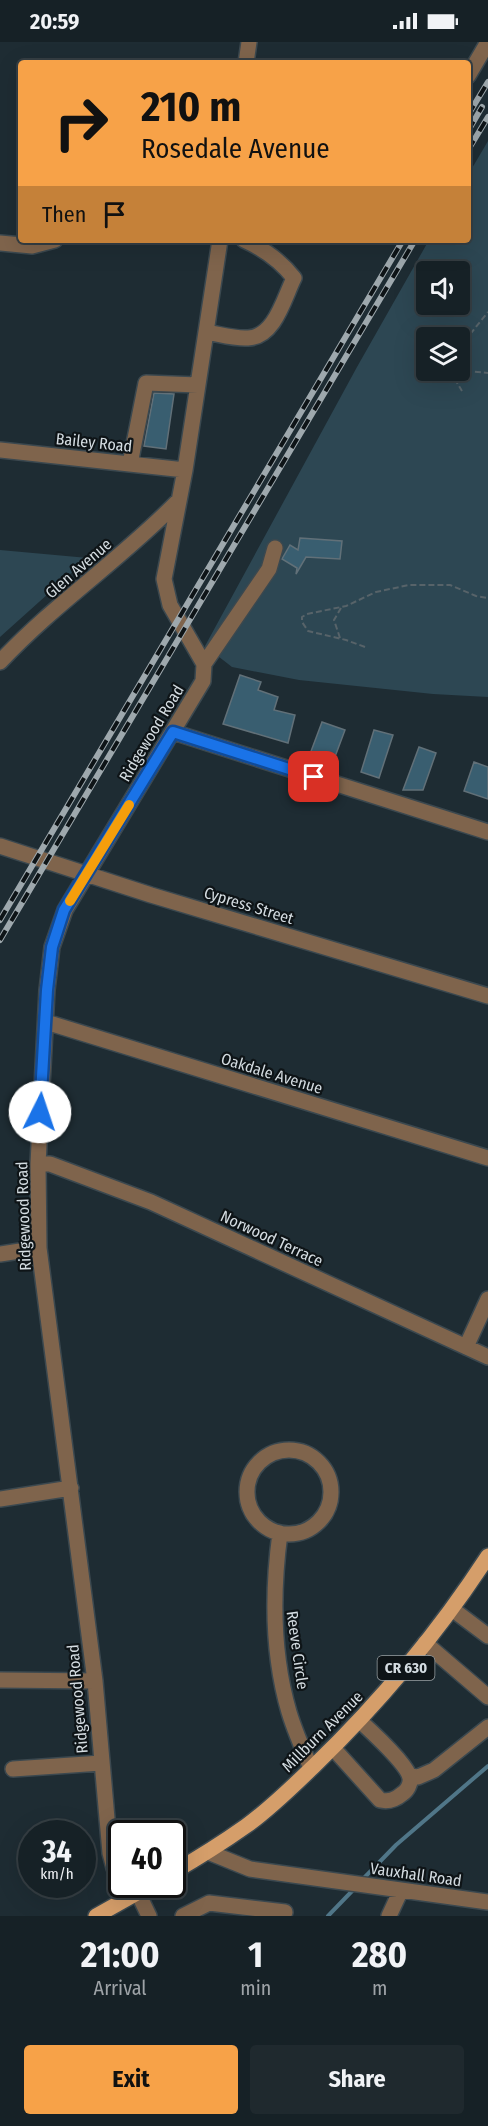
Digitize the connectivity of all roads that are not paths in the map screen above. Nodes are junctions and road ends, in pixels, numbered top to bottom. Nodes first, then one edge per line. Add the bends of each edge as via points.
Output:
1 (249, 42) edge
2 (488, 42) edge
3 (246, 60) edge
4 (471, 71) edge
5 (0, 243) edge
6 (44, 243) edge
7 (218, 243) edge
8 (250, 243) edge
9 (206, 332) junction
10 (198, 385) junction
11 (0, 450) edge
12 (130, 464) junction
13 (184, 470) junction
14 (179, 500) junction
15 (276, 548) dead end
16 (0, 662) edge
17 (204, 664) junction
18 (173, 732) junction
19 (488, 832) edge
20 (0, 846) edge
21 (88, 873) junction
22 (488, 996) edge
23 (46, 1022) junction
24 (488, 1158) edge
25 (38, 1164) junction
26 (39, 1248) junction
27 (0, 1254) edge
28 (488, 1299) edge
29 (466, 1347) junction
30 (488, 1357) edge
31 (70, 1488) junction
32 (0, 1499) edge
33 (280, 1533) junction
34 (488, 1556) edge
35 (452, 1609) junction
36 (488, 1636) edge
37 (425, 1643) junction
38 (0, 1680) edge
39 (94, 1681) junction
40 (488, 1697) edge
41 (360, 1721) junction
42 (488, 1727) edge
43 (333, 1748) junction
44 (101, 1763) junction
45 (311, 1768) junction
46 (14, 1770) dead end
47 (410, 1776) junction
48 (108, 1830) edge
49 (208, 1852) junction
50 (186, 1865) edge
51 (401, 1890) junction
52 (120, 1898) edge
53 (139, 1898) edge
54 (488, 1902) edge
55 (285, 1912) dead end
56 (96, 1916) edge
57 (148, 1916) edge
58 (183, 1916) edge
59 (389, 1916) edge

1 - 3 street
2 - 4 street
5 - 6 street
7 - 9 street
8 - 9 street via 282,263 294,278 274,321 263,334 248,339
9 - 10 street
10 - 12 street via 146,383
10 - 13 street
11 - 12 street, Bailey Road
12 - 13 street, Bailey Road
13 - 14 street
14 - 16 street, Glen Avenue
14 - 17 street via 165,567 165,591
15 - 17 street, Ridgewood Road via 268,569
17 - 18 street, Ridgewood Road via 203,681
18 - 19 street
18 - 21 street, Ridgewood Road
20 - 21 street, Cypress Street
21 - 22 street, Cypress Street
21 - 23 street, Ridgewood Road via 64,910 52,947
23 - 24 street, Oakdale Avenue
23 - 25 street, Ridgewood Road
25 - 26 street, Ridgewood Road
25 - 29 street, Norwood Terrace via 50,1164 151,1202
26 - 27 street
26 - 31 street, Ridgewood Road
28 - 29 street
29 - 30 street, Norwood Terrace
31 - 32 street
31 - 39 street, Ridgewood Road
33 - 33 street via 308,1530 322,1519 330,1504 331,1486 325,1469 313,1457 297,1450 271,1454 257,1464 248,1480 247,1497 253,1514 265,1527
33 - 45 street, Reeve Circle via 274,1595 277,1653 288,1709
34 - 35 main road, Millburn Avenue / CR 630
35 - 36 street
35 - 37 main road, Millburn Avenue / CR 630
37 - 40 street
37 - 41 main road, Millburn Avenue / CR 630
38 - 39 street
39 - 44 street, Ridgewood Road
41 - 43 main road, Millburn Avenue / CR 630
41 - 47 street
42 - 47 street via 426,1775
43 - 45 main road, Millburn Avenue / CR 630
43 - 47 street via 380,1800 389,1802 403,1794 410,1785
44 - 46 street
44 - 48 street, Ridgewood Road
45 - 49 main road, Millburn Avenue / CR 630 via 247,1826
49 - 50 main road, Millburn Avenue / CR 630
49 - 51 street, Vauxhall Road via 250,1869
51 - 54 street, Vauxhall Road
51 - 59 street
52 - 56 main road
53 - 57 street
55 - 58 street via 209,1903

